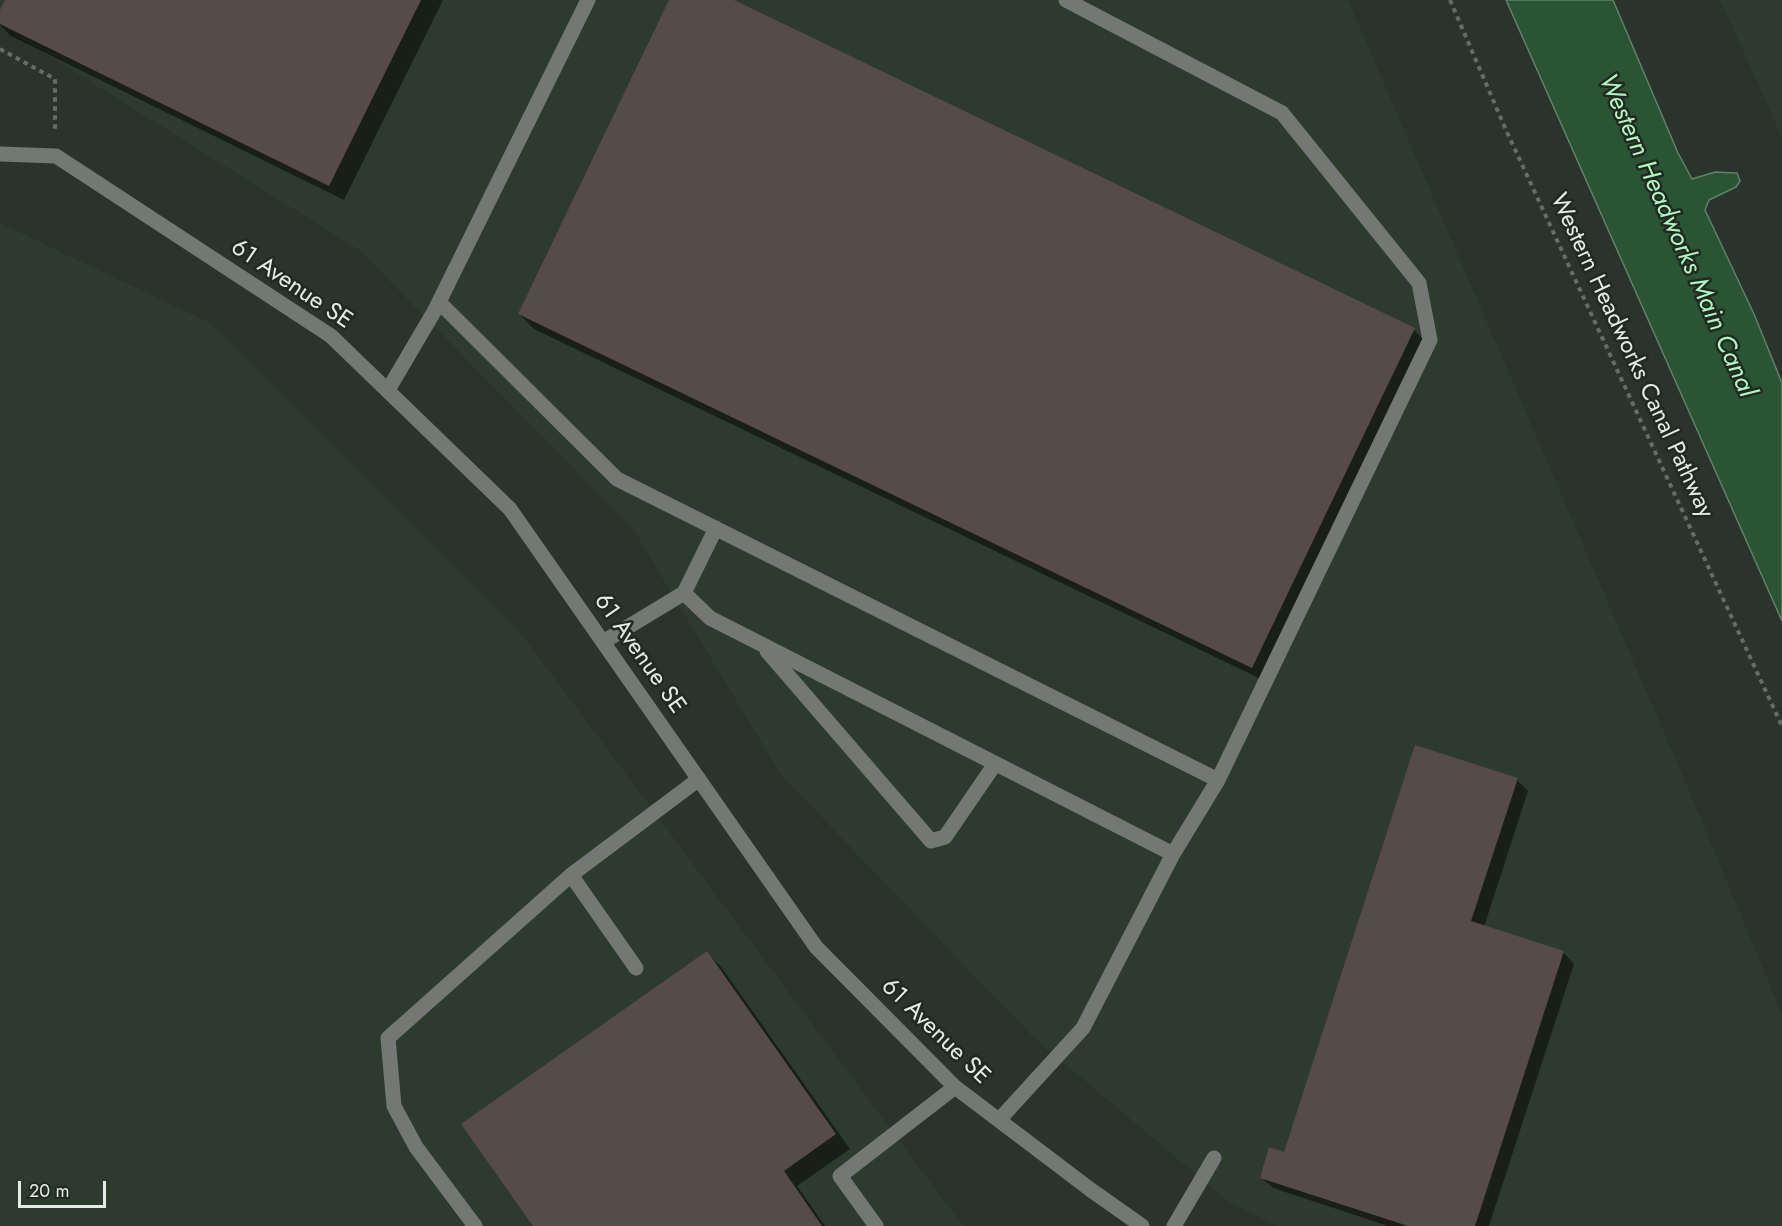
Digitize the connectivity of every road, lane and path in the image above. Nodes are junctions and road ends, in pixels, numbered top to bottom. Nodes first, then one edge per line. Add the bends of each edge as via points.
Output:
1 (588, 0) edge
2 (1066, 0) edge
3 (1450, 0) edge
4 (0, 49) edge
5 (0, 154) edge
6 (56, 156) junction
7 (438, 302) junction
8 (388, 390) junction
9 (716, 528) junction
10 (684, 593) junction
11 (603, 642) junction
12 (761, 644) junction
13 (1782, 726) edge
14 (996, 764) junction
15 (699, 779) junction
16 (1218, 780) junction
17 (1173, 854) junction
18 (571, 875) junction
19 (636, 968) dead end
20 (955, 1088) junction
21 (999, 1120) junction
22 (1214, 1158) dead end
23 (475, 1226) edge
24 (876, 1226) edge
25 (1142, 1226) edge
26 (1174, 1226) edge

1 - 7 street
2 - 16 street via 1282,113 1419,283 1430,340
3 - 13 path, Western Headworks Canal Pathway via 1506,130
4 - 6 path via 54,80
5 - 6 street
6 - 8 street, 61 Avenue SE via 331,336
7 - 8 street
7 - 9 street via 617,479
8 - 11 street, 61 Avenue SE via 510,509
9 - 10 street
9 - 16 street
10 - 11 street
10 - 12 street via 710,618
11 - 15 street, 61 Avenue SE
12 - 14 street
12 - 14 street via 932,841 945,837
14 - 17 street
15 - 18 street
15 - 20 street, 61 Avenue SE via 816,947
16 - 17 street
17 - 21 street via 1083,1028
18 - 19 street
18 - 23 street via 388,1038 394,1106 416,1147
20 - 21 street, 61 Avenue SE
20 - 24 street via 840,1176
21 - 25 street, 61 Avenue SE
22 - 26 street

